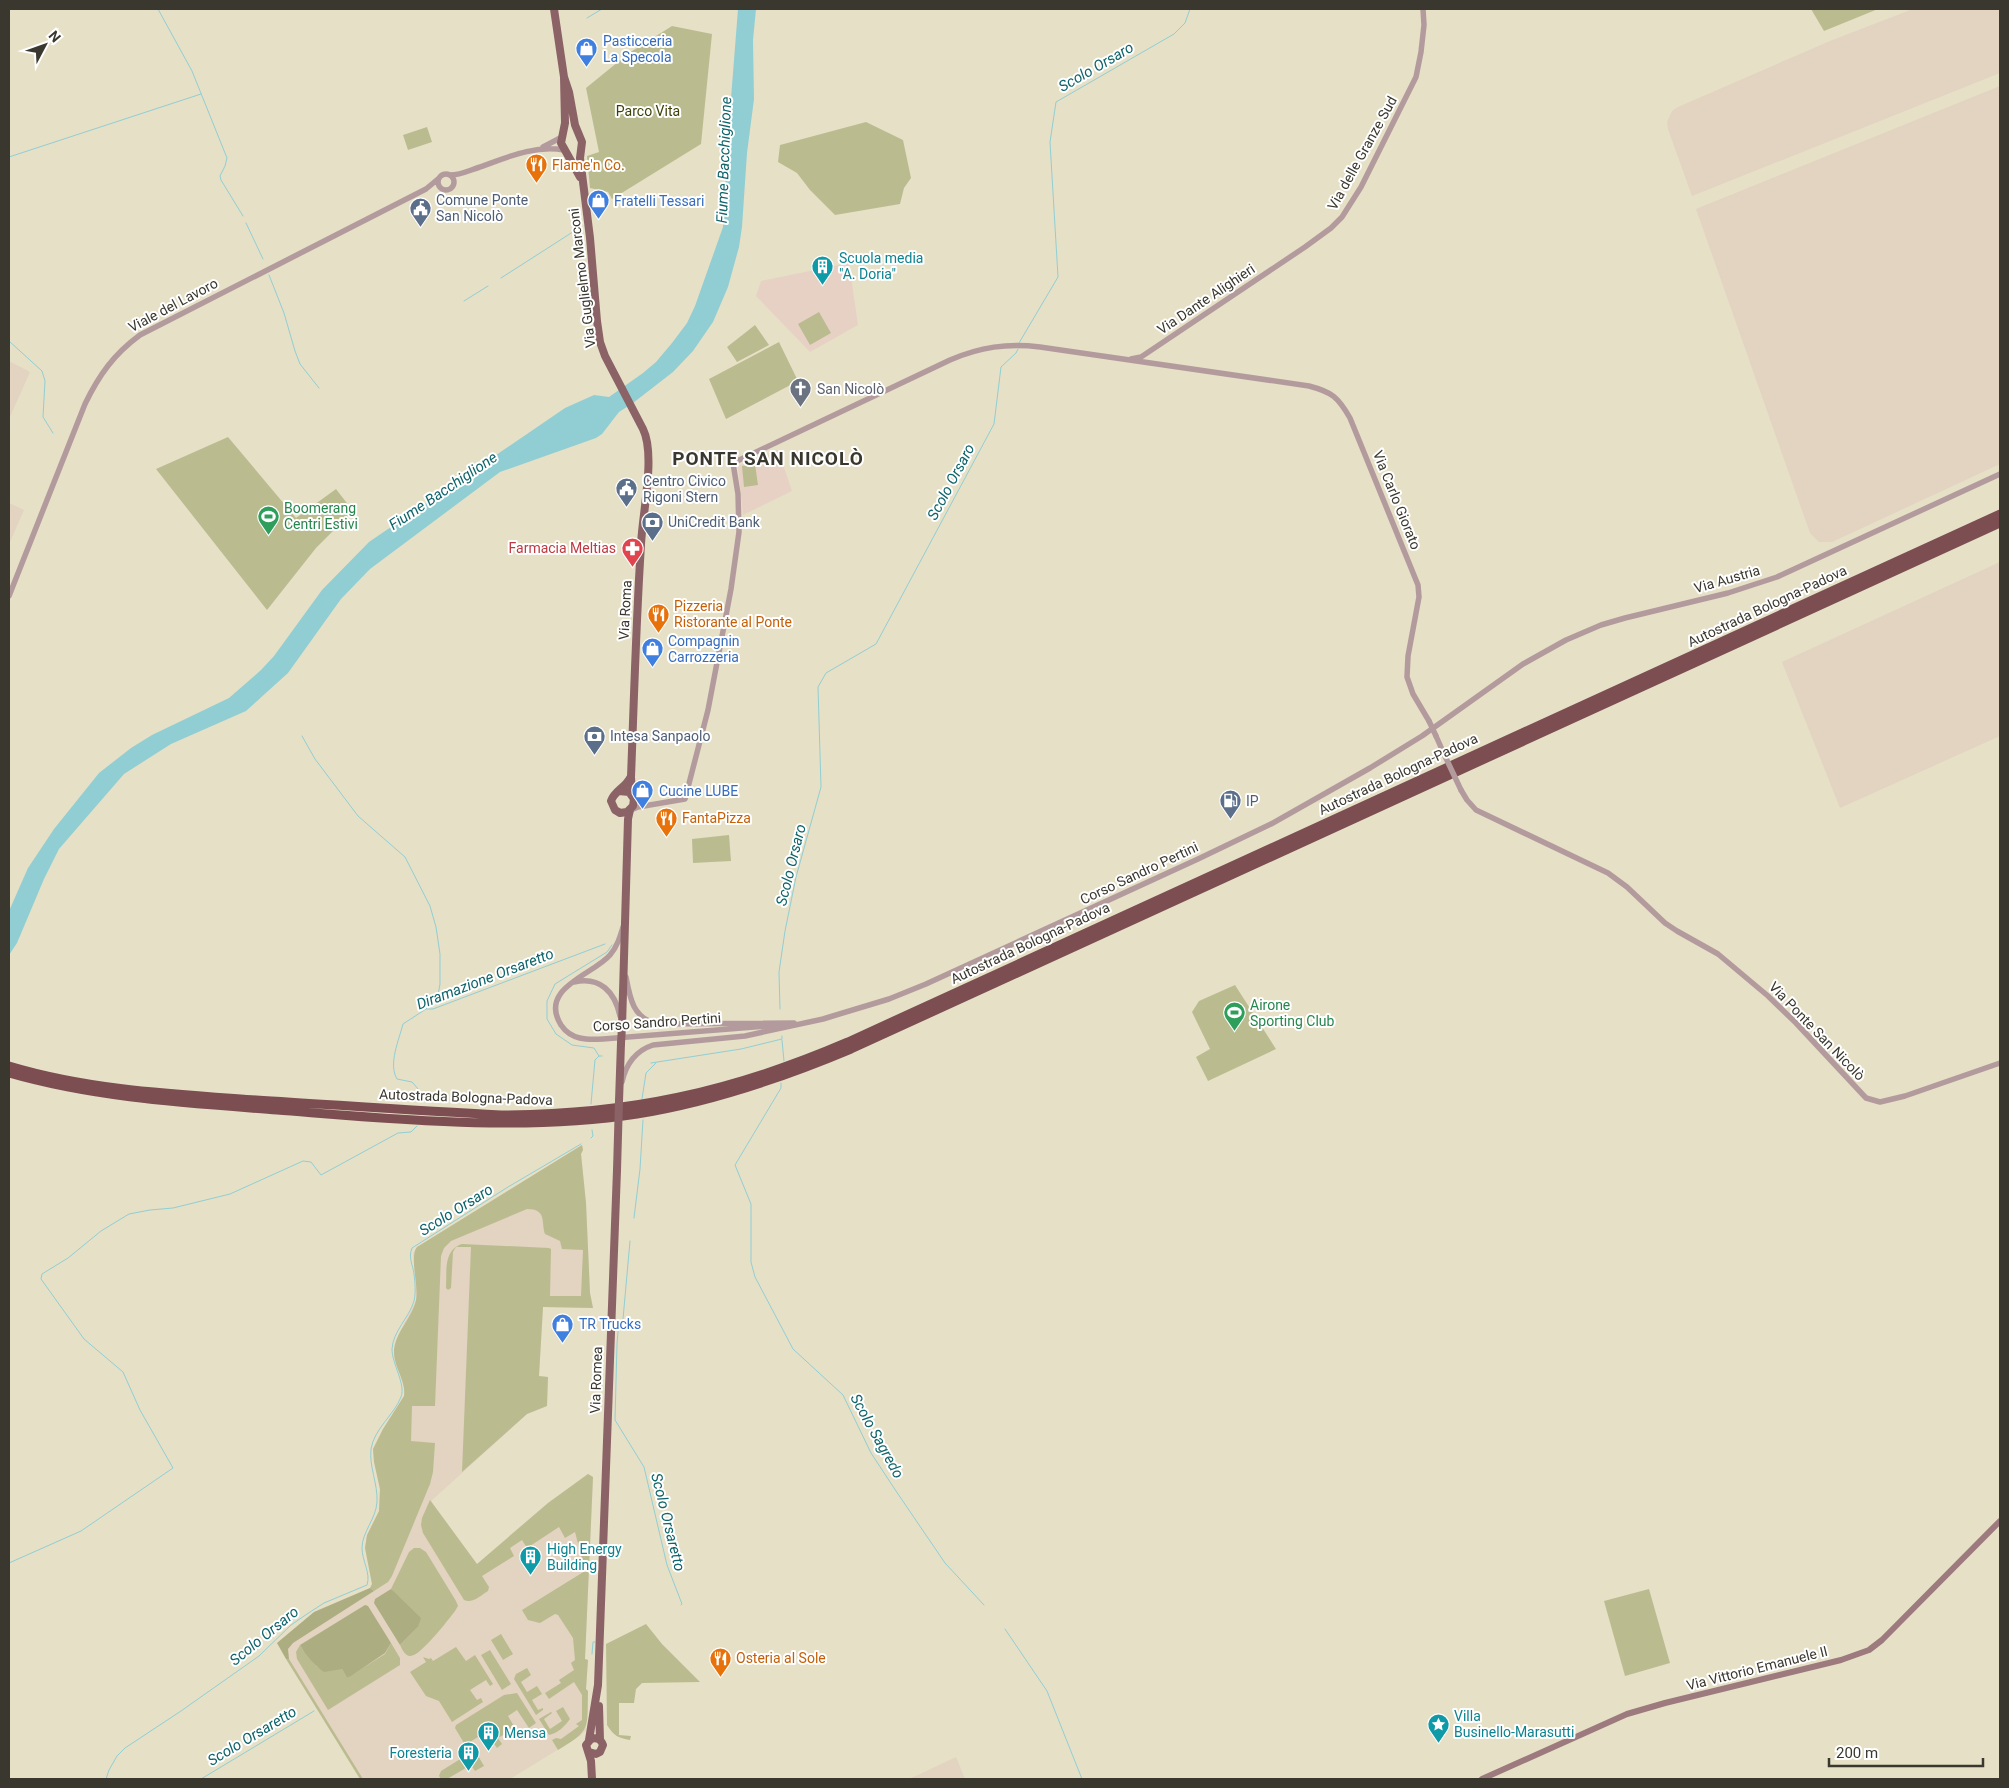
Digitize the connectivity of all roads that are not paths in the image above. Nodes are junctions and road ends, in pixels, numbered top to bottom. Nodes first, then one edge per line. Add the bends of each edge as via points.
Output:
1 (1423, 9) edge
2 (554, 12) edge
3 (564, 77) junction
4 (578, 134) junction
5 (562, 136) junction
6 (581, 144) junction
7 (541, 148) junction
8 (565, 150) junction
9 (464, 173) junction
10 (450, 175) junction
11 (438, 179) junction
12 (454, 184) junction
13 (427, 188) junction
14 (440, 189) junction
15 (584, 189) junction
16 (1298, 252) joint
17 (1150, 351) junction
18 (1141, 357) junction
19 (1124, 359) junction
20 (608, 364) joint
21 (1154, 364) junction
22 (2000, 474) edge
23 (2000, 514) edge
24 (2000, 523) edge
25 (9, 596) edge
26 (1464, 706) joint
27 (631, 777) junction
28 (1461, 790) joint
29 (619, 791) junction
30 (633, 797) junction
31 (642, 806) junction
32 (631, 810) junction
33 (617, 812) junction
34 (628, 830) junction
35 (626, 919) junction
36 (624, 965) junction
37 (570, 983) junction
38 (806, 1023) junction
39 (622, 1027) junction
40 (2000, 1063) edge
41 (9, 1066) edge
42 (9, 1073) edge
43 (619, 1101) junction
44 (2000, 1522) edge
45 (598, 1686) junction
46 (589, 1740) junction
47 (600, 1740) junction
48 (589, 1752) junction
49 (598, 1754) junction
50 (594, 1779) edge
51 (1482, 1779) edge

1 - 16 street, Via delle Granze Sud via 1416,78 1361,186 1342,217
2 - 3 main road, Via Guglielmo Marconi
3 - 4 main road, Via Guglielmo Marconi
3 - 5 main road, Via Guglielmo Marconi
4 - 5 main road via 571,131
4 - 6 main road, Via Guglielmo Marconi
5 - 7 street, Viale del Lavoro
5 - 8 main road, Via Guglielmo Marconi via 560,143
6 - 8 main road via 576,152
6 - 15 main road, Via Guglielmo Marconi
7 - 8 street, Viale del Lavoro
7 - 9 street, Viale del Lavoro
8 - 15 main road, Via Guglielmo Marconi via 577,168
9 - 10 street, Viale del Lavoro
9 - 12 street, Viale del Lavoro
10 - 11 street, Viale del Lavoro via 442,175
10 - 12 street
11 - 13 street, Viale del Lavoro
11 - 14 street
12 - 14 street, Viale del Lavoro via 449,190
13 - 14 street, Viale del Lavoro
13 - 25 street, Viale del Lavoro via 154,327 118,352 96,382 85,404
15 - 20 main road, Via Guglielmo Marconi via 598,327
16 - 17 street, Via Dante Alighieri
17 - 18 street, Via Dante Alighieri
17 - 21 street via 1149,358
18 - 19 street, Via Dante Alighieri
18 - 21 street, Via Carlo Giorato
19 - 21 street, Via Carlo Giorato
19 - 31 street, Via Carlo Giorato via 1023,345 989,347 964,354 732,462 739,532 708,710 685,799
20 - 27 main road, Via Roma via 648,441
21 - 28 street, Via Carlo Giorato, bridge via 1309,386 1338,399 1350,418 1418,585 1407,677
22 - 26 street, Via Austria via 1751,586 1582,632 1523,664
23 - 41 highway, Autostrada Bologna-Padova via 848,1042 728,1086 680,1098 594,1112 501,1115 149,1093
24 - 42 highway, Autostrada Bologna-Padova via 850,1049 777,1079 729,1094 637,1114 550,1123 503,1123 357,1116 152,1100 79,1090
26 - 38 street, Corso Sandro Pertini via 1370,768 1271,824 1198,860 926,984 861,1008
27 - 29 main road
27 - 30 main road, Via Roma
28 - 40 street, Via Ponte San Nicolò via 1476,810 1608,873 1665,923 1718,954 1782,1009 1871,1101 1906,1096
29 - 30 main road via 626,791
29 - 33 main road via 611,801
30 - 31 street
30 - 32 main road
31 - 32 street
32 - 33 main road
32 - 34 main road
33 - 34 main road
34 - 35 main road
35 - 36 main road
35 - 37 street, Corso Sandro Pertini via 612,954
36 - 38 street, Corso Sandro Pertini via 632,1005 649,1022 664,1025
36 - 39 main road
37 - 38 street, Corso Sandro Pertini via 558,998 558,1018 567,1031 585,1039
37 - 39 street, Corso Sandro Pertini via 582,980 597,982 609,991 614,997
38 - 43 street, Corso Sandro Pertini via 745,1036 644,1048 634,1056 622,1080
39 - 43 main road, Via Romea, bridge
43 - 45 main road, Via Romea, bridge
44 - 51 main road, Via Vittorio Emanuele II via 1923,1601 1869,1650 1841,1660 1627,1714
45 - 46 main road, Via Romea
45 - 47 main road, Via Romea
46 - 47 main road
46 - 48 main road via 586,1748
47 - 49 main road via 603,1747
48 - 49 main road
48 - 50 main road
49 - 50 main road

